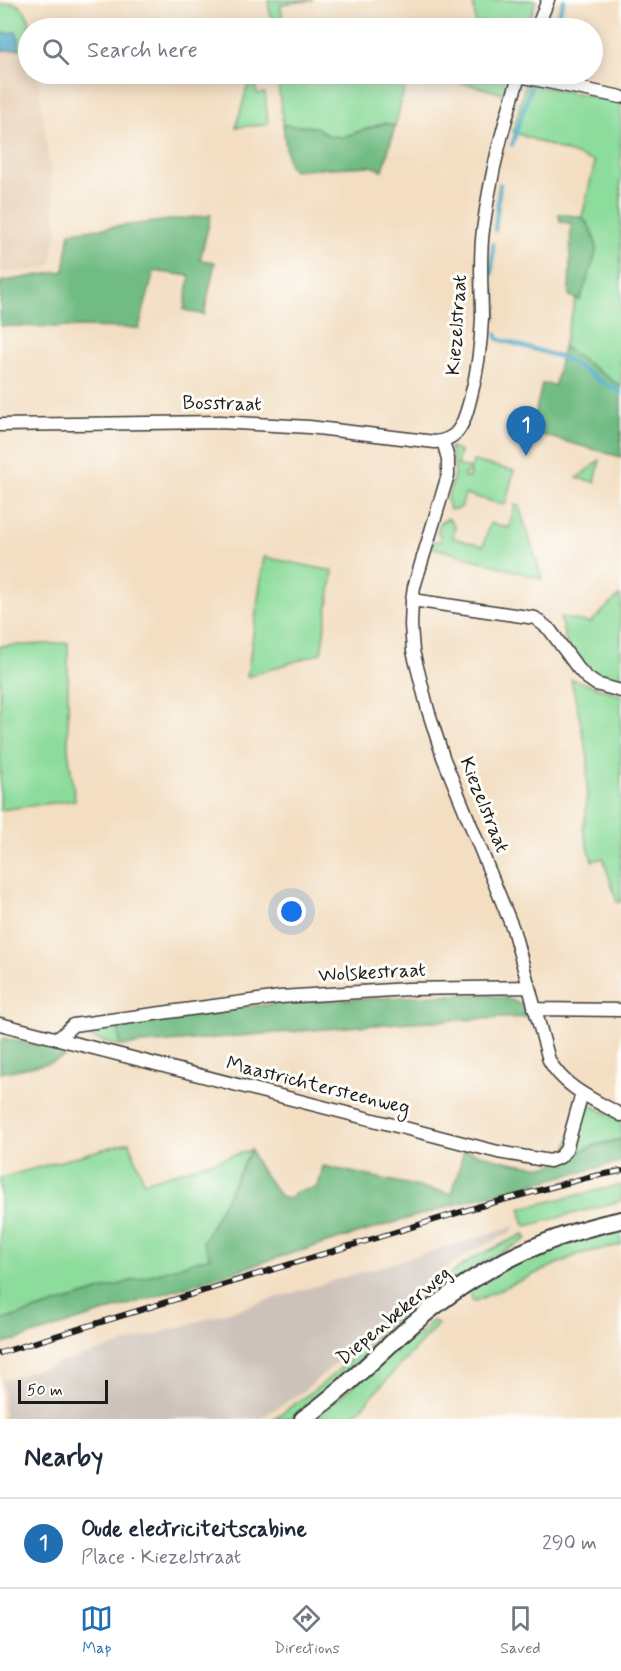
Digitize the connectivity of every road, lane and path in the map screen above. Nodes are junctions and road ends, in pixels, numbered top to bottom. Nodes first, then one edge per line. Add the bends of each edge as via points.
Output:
1 (548, 0) edge
2 (541, 18) edge
3 (517, 84) edge
4 (561, 84) edge
5 (621, 97) edge
6 (0, 425) edge
7 (443, 441) junction
8 (412, 600) junction
9 (621, 691) edge
10 (528, 987) junction
11 (534, 1009) junction
12 (621, 1010) edge
13 (0, 1024) edge
14 (58, 1039) junction
15 (582, 1093) junction
16 (621, 1115) edge
17 (621, 1220) edge
18 (303, 1419) edge

1 - 2 street
3 - 7 street, Kiezelstraat via 483,233 481,334 472,392 460,428
4 - 5 street, Kiezelstraat
6 - 7 street, Bosstraat via 220,422
7 - 8 street, Kiezelstraat via 448,475
8 - 9 street via 534,618 550,630 586,677
8 - 10 street, Kiezelstraat via 413,651 428,710 443,757 513,929
10 - 11 street
10 - 14 street, Wolskestraat via 280,997 73,1025
11 - 12 street
11 - 15 street via 554,1070
13 - 14 street, Maastrichtersteenweg
14 - 15 street, Maastrichtersteenweg via 498,1152 549,1161 566,1150
15 - 16 street
17 - 18 main road, Diepenbekerweg via 565,1234 466,1283 412,1324

